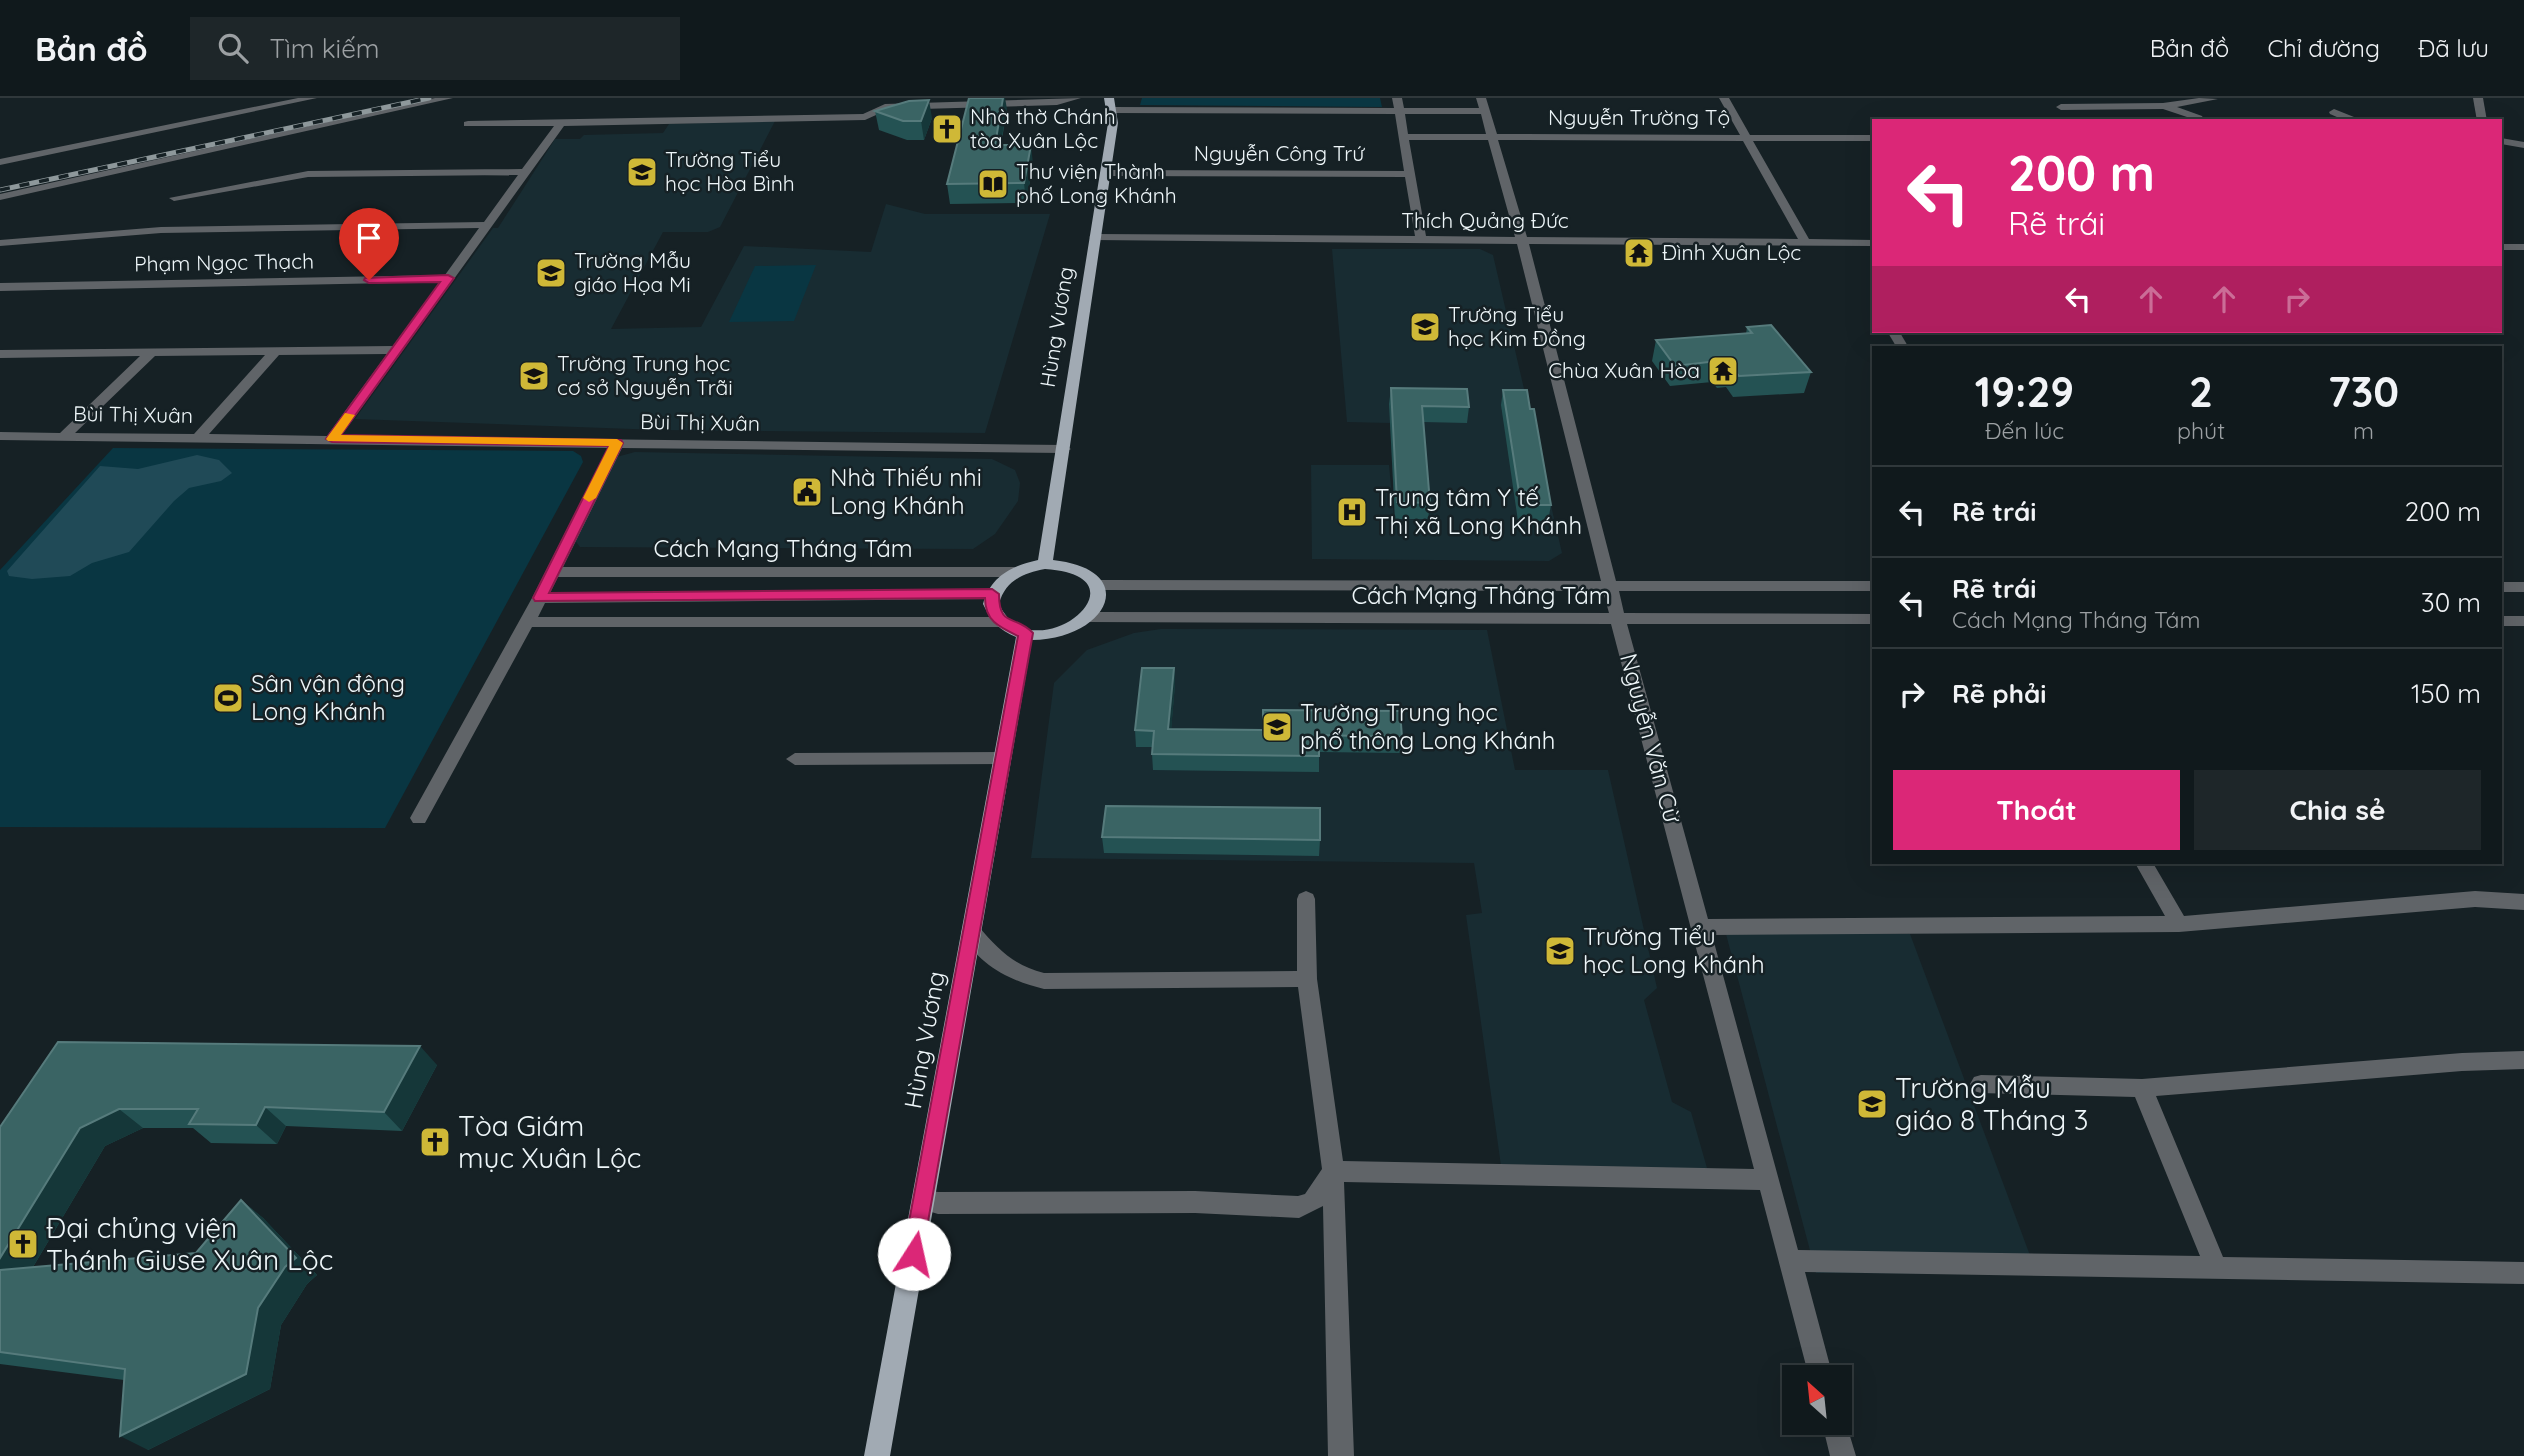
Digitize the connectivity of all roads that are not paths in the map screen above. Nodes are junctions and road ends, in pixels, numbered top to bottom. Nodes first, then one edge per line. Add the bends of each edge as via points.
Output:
1 (312, 98) edge
2 (448, 98) edge
3 (1076, 98) edge
4 (1397, 98) edge
5 (1724, 98) edge
6 (2050, 98) edge
7 (2478, 98) edge
8 (2213, 99) edge
9 (1109, 104) edge
10 (1483, 105) edge
11 (2163, 106) junction
12 (2061, 107) junction
13 (1399, 111) junction
14 (2334, 112) dead end
15 (2198, 118) dead end
16 (2074, 119) edge
17 (2350, 119) edge
18 (2482, 119) edge
19 (561, 123) junction
20 (468, 124) dead end
21 (1404, 137) junction
22 (1493, 137) junction
23 (1746, 138) junction
24 (1872, 138) edge
25 (2502, 141) edge
26 (2524, 145) edge
27 (0, 162) edge
28 (525, 172) junction
29 (1105, 173) junction
30 (1410, 174) junction
31 (0, 197) edge
32 (174, 198) dead end
33 (487, 225) junction
34 (1095, 237) junction
35 (1421, 239) junction
36 (1522, 240) junction
37 (1805, 242) junction
38 (0, 243) edge
39 (1872, 243) edge
40 (2502, 247) edge
41 (2524, 247) edge
42 (448, 278) junction
43 (0, 287) edge
44 (396, 350) junction
45 (275, 352) junction
46 (151, 353) junction
47 (0, 354) edge
48 (65, 435) junction
49 (199, 437) junction
50 (3, 438) edge
51 (332, 439) junction
52 (617, 443) junction
53 (1064, 449) junction
54 (1045, 564) junction
55 (553, 572) junction
56 (1014, 572) junction
57 (1098, 585) junction
58 (1611, 586) junction
59 (1872, 586) edge
60 (2502, 587) edge
61 (2524, 587) edge
62 (992, 594) junction
63 (540, 598) junction
64 (1088, 617) junction
65 (1618, 619) junction
66 (1872, 620) edge
67 (2502, 621) edge
68 (2524, 621) edge
69 (526, 622) junction
70 (1000, 622) junction
71 (1025, 633) junction
72 (1003, 758) junction
73 (795, 759) dead end
74 (419, 818) dead end
75 (2145, 864) edge
76 (1306, 899) dead end
77 (2524, 902) edge
78 (2179, 925) junction
79 (1700, 928) junction
80 (971, 932) junction
81 (1307, 979) junction
82 (2524, 1060) edge
83 (1981, 1084) dead end
84 (2142, 1088) junction
85 (1333, 1171) junction
86 (1769, 1180) junction
87 (923, 1200) junction
88 (1790, 1261) junction
89 (2216, 1268) junction
90 (2524, 1273) edge
91 (1818, 1365) edge
92 (1837, 1435) edge
93 (877, 1456) edge
94 (1341, 1456) edge
95 (1843, 1456) edge

1 - 27 street
2 - 31 street
3 - 19 street via 885,107 865,117
4 - 13 street
5 - 23 street
6 - 12 street
7 - 18 street
8 - 11 street
9 - 13 street
9 - 29 main road, Hùng Vương via 1113,123
10 - 13 street
10 - 22 street, Nguyễn Văn Cừ
11 - 12 street
11 - 15 street
12 - 16 street
13 - 21 street
14 - 17 street
19 - 20 street
19 - 28 street
21 - 22 street, Nguyễn Trường Tộ
21 - 30 street
22 - 23 street, Nguyễn Trường Tộ
22 - 36 street, Nguyễn Văn Cừ
23 - 24 street, Nguyễn Trường Tộ
23 - 37 street
25 - 26 street
28 - 32 street via 308,174
28 - 33 street
29 - 30 street, Nguyễn Công Trứ
29 - 34 main road, Hùng Vương
30 - 35 street
33 - 38 street via 160,230
33 - 42 street
34 - 35 street, Thích Quảng Đức
34 - 53 main road, Hùng Vương
35 - 36 street, Thích Quảng Đức
36 - 37 street, Thích Quảng Đức
36 - 58 street, Nguyễn Văn Cừ
37 - 39 street, Thích Quảng Đức
40 - 41 street
42 - 43 street, Phạm Ngọc Thạch
42 - 44 street
44 - 45 street
44 - 51 street
45 - 46 street
45 - 49 street
46 - 47 street
46 - 48 street
48 - 49 street, Bùi Thị Xuân
48 - 50 street, Bùi Thị Xuân
49 - 51 street, Bùi Thị Xuân
51 - 52 street, Bùi Thị Xuân
52 - 53 street, Bùi Thị Xuân
52 - 55 street
53 - 54 main road, Hùng Vương
54 - 56 main road
54 - 57 main road via 1077,569
55 - 56 street, Cách Mạng Tháng Tám
55 - 63 street
56 - 62 main road
57 - 58 street, Cách Mạng Tháng Tám
57 - 64 main road via 1099,601
58 - 59 street, Cách Mạng Tháng Tám
58 - 65 street, Nguyễn Văn Cừ
60 - 61 street
62 - 63 street, Cách Mạng Tháng Tám
62 - 70 main road via 992,610
63 - 69 street
64 - 65 street, Cách Mạng Tháng Tám
64 - 71 main road via 1048,634
65 - 66 street, Cách Mạng Tháng Tám
65 - 79 street, Nguyễn Văn Cừ
67 - 68 street
69 - 70 street
69 - 74 street
70 - 71 main road
71 - 72 main road, Hùng Vương
72 - 73 street
72 - 80 main road, Hùng Vương
75 - 78 street
76 - 81 street
77 - 78 street via 2474,899
78 - 79 street
79 - 86 street, Nguyễn Văn Cừ
80 - 81 street via 1015,975 1044,981
80 - 87 main road, Hùng Vương
81 - 85 street
82 - 84 street
83 - 84 street
84 - 89 street
85 - 86 street
85 - 87 street via 1313,1201 1299,1208 1195,1202
85 - 94 street
86 - 88 street, Nguyễn Văn Cừ
87 - 93 main road, Hùng Vương
88 - 89 street
88 - 91 street, Nguyễn Văn Cừ
89 - 90 street
92 - 95 street

